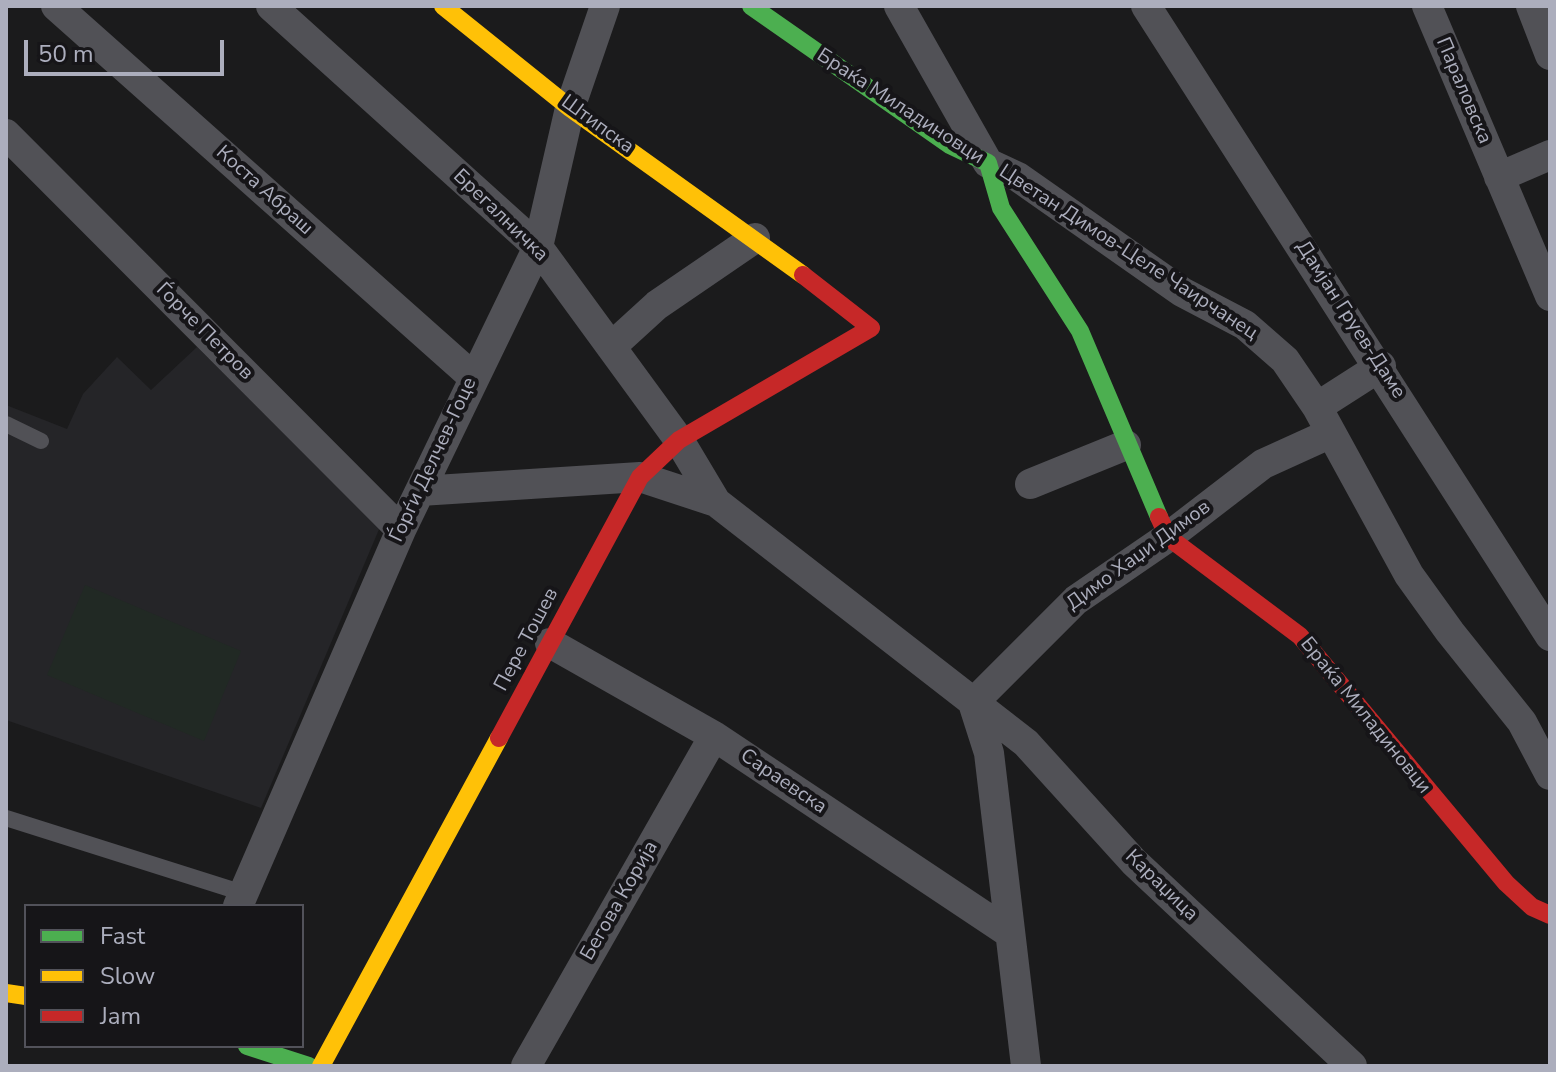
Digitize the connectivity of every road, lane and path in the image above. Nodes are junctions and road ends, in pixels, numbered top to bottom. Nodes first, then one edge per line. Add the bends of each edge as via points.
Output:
1 (56, 6) edge
2 (443, 6) edge
3 (605, 6) edge
4 (751, 6) edge
5 (899, 6) edge
6 (1146, 6) edge
7 (1427, 6) edge
8 (1531, 6) edge
9 (275, 7) edge
10 (1550, 55) edge
11 (570, 108) junction
12 (6, 134) edge
13 (1550, 155) edge
14 (988, 163) junction
15 (1499, 177) junction
16 (755, 238) junction
17 (538, 247) junction
18 (1550, 296) edge
19 (871, 328) joint
20 (611, 347) junction
21 (1381, 366) junction
22 (473, 377) junction
23 (1323, 420) junction
24 (6, 424) edge
25 (679, 440) junction
26 (41, 441) dead end
27 (1126, 445) junction
28 (640, 477) junction
29 (1030, 484) dead end
30 (420, 491) junction
31 (716, 502) junction
32 (401, 530) junction
33 (1168, 537) junction
34 (1550, 636) edge
35 (550, 643) junction
36 (973, 703) junction
37 (714, 736) junction
38 (1026, 743) junction
39 (989, 753) junction
40 (1550, 775) edge
41 (6, 818) edge
42 (241, 900) edge
43 (1550, 915) edge
44 (1008, 932) junction
45 (253, 1048) edge
46 (309, 1066) edge
47 (321, 1066) edge
48 (526, 1066) edge
49 (1026, 1066) edge
50 (1352, 1066) edge

1 - 22 street, Коста Абраш
2 - 11 street, Штипска
3 - 11 street, Ѓорѓи Делчев-Гоце
4 - 14 street, Браќа Миладиновци via 950,145
5 - 14 street, Цветан Димов-Целе Чаирчанец
6 - 21 street, Дамјан Груев-Даме
7 - 15 street, Параловска
8 - 10 street
9 - 17 street, Брегалничка
11 - 16 street, Штипска
11 - 17 street, Ѓорѓи Делчев-Гоце
12 - 32 street, Ѓорче Петров
13 - 15 street
14 - 23 street, Цветан Димов-Целе Чаирчанец via 1018,177 1182,292 1245,325 1285,360
14 - 27 street, Браќа Миладиновци via 1001,208 1080,331
15 - 18 street, Параловска
16 - 19 street, Штипска
16 - 20 street via 657,305
17 - 20 street, Брегалничка
17 - 22 street, Ѓорѓи Делчев-Гоце
19 - 25 street, Пере Тошев
20 - 25 street, Брегалничка
21 - 23 street, Димо Хаџи Димов
21 - 34 street, Дамјан Груев-Даме
22 - 30 street, Ѓорѓи Делчев-Гоце
23 - 33 street, Димо Хаџи Димов
23 - 40 street, Цветан Димов-Целе Чаирчанец via 1409,575 1522,722
24 - 26 lane
25 - 28 street, Пере Тошев
25 - 31 street, Брегалничка
27 - 29 street
27 - 33 street, Браќа Миладиновци
28 - 30 street, Брегалничка
28 - 31 street, Брегалничка
28 - 35 street, Пере Тошев
30 - 32 street, Ѓорѓи Делчев-Гоце
31 - 36 street, Брегалничка
32 - 42 street, Ѓорѓи Делчев-Гоце via 309,721
33 - 36 street, Димо Хаџи Димов via 1076,600
33 - 43 street, Браќа Миладиновци via 1300,636 1506,883 1532,907
35 - 37 street, Сараевска
35 - 47 street, Пере Тошев
36 - 38 street, Караџица
36 - 39 street
37 - 44 street, Сараевска
37 - 48 street, Бегова Корија
38 - 39 street
38 - 50 street, Караџица via 1134,862
39 - 44 street
41 - 42 lane
44 - 49 street
45 - 46 street

